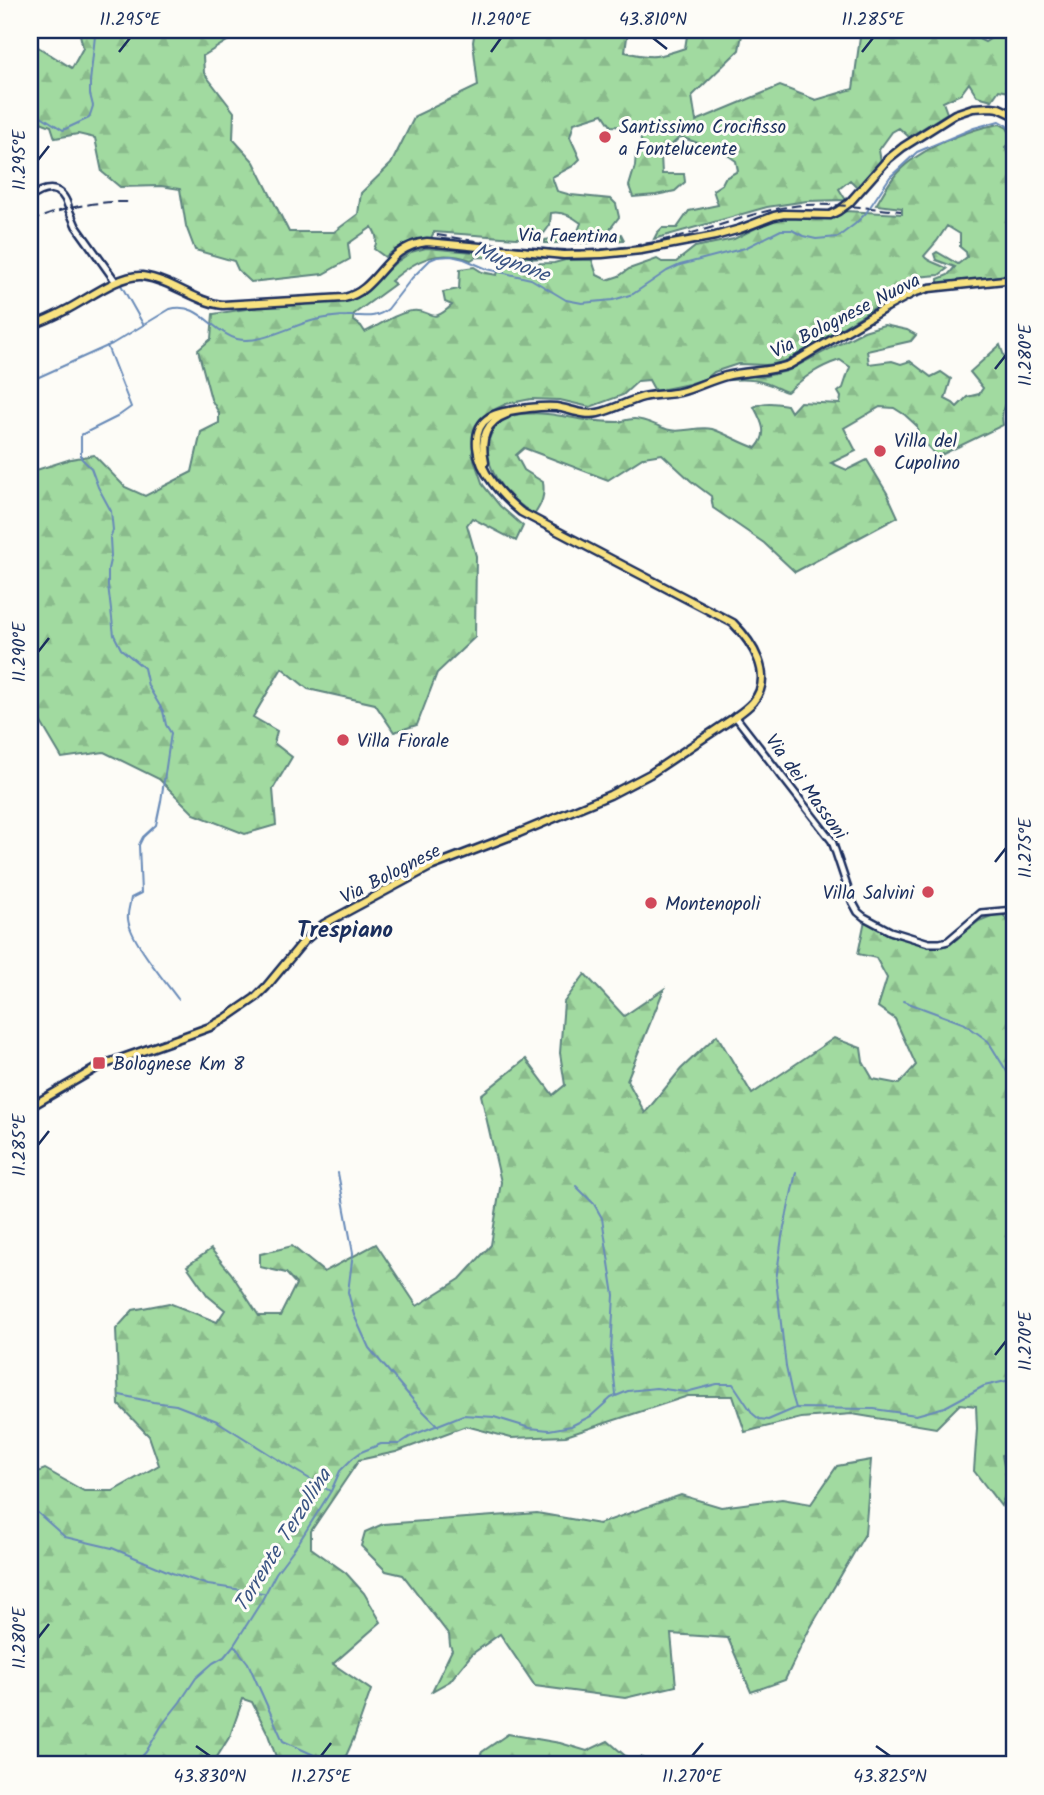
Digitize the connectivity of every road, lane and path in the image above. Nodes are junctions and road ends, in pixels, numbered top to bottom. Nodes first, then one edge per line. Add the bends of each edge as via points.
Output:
1 (1014, 115) edge
2 (30, 198) edge
3 (1014, 279) edge
4 (116, 282) junction
5 (30, 326) edge
6 (746, 709) joint
7 (736, 716) junction
8 (1014, 910) edge
9 (30, 1107) edge

1 - 4 main road, Via Faentina via 982,107 945,119 888,159 849,203 834,213 774,216 696,240 590,255 419,243 397,253 358,293 319,300 223,305 142,276
2 - 4 street via 51,189 62,195 73,222
3 - 6 main road, Via Bolognese Nuova via 913,293 776,370 731,375 594,414 529,408 499,418 488,427 482,450 490,479 508,502 733,623 753,648 762,678 759,693
4 - 5 main road, Via Faentina
6 - 7 main road, Via Bolognese
7 - 8 street, Via dei Massoni via 832,841 852,901 863,917 890,931 940,943 981,913
7 - 9 main road, Via Bolognese via 610,795 433,865 324,924 267,987 226,1017 100,1066

